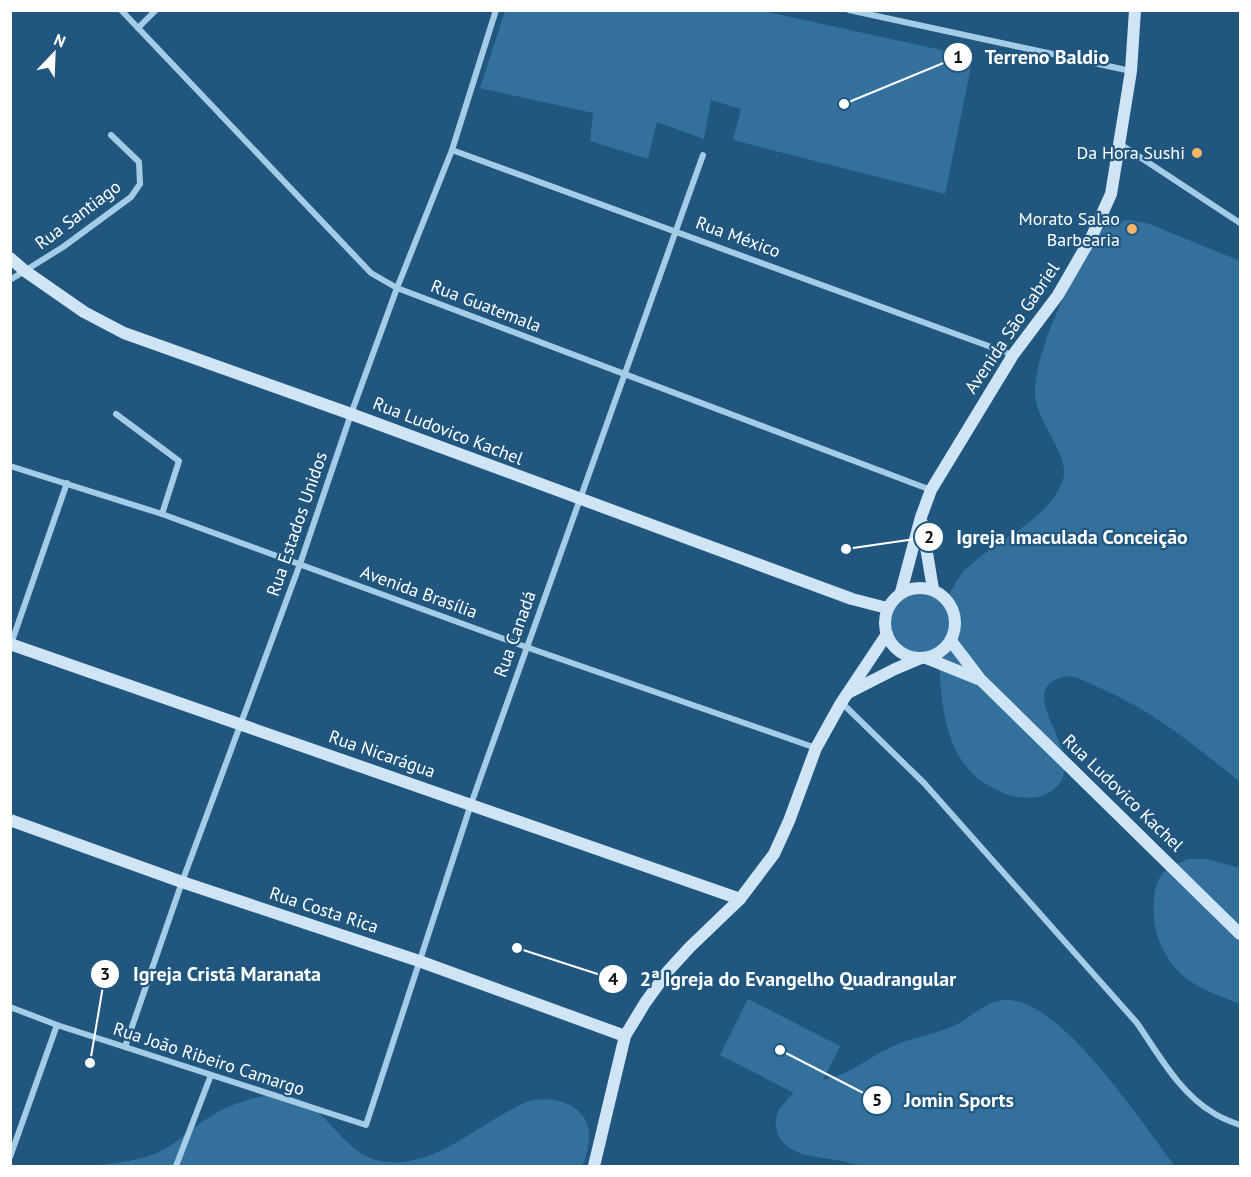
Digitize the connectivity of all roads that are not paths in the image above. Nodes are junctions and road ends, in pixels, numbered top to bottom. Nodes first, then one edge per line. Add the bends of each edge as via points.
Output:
1 (121, 10) edge
2 (156, 10) edge
3 (496, 10) edge
4 (849, 10) edge
5 (1135, 10) edge
6 (138, 28) junction
7 (1131, 71) junction
8 (111, 135) dead end
9 (1120, 144) junction
10 (452, 150) junction
11 (702, 155) dead end
12 (1240, 223) edge
13 (675, 230) junction
14 (10, 258) edge
15 (25, 271) junction
16 (10, 280) edge
17 (397, 288) junction
18 (1013, 355) junction
19 (624, 375) junction
20 (116, 414) dead end
21 (351, 414) junction
22 (10, 466) edge
23 (68, 483) junction
24 (931, 490) junction
25 (580, 500) junction
26 (162, 514) junction
27 (921, 517) junction
28 (300, 564) junction
29 (933, 589) junction
30 (901, 592) junction
31 (887, 608) junction
32 (886, 634) junction
33 (951, 641) junction
34 (11, 644) edge
35 (526, 647) junction
36 (924, 658) junction
37 (980, 679) junction
38 (844, 698) junction
39 (241, 723) junction
40 (816, 748) junction
41 (471, 804) junction
42 (10, 820) edge
43 (182, 882) junction
44 (740, 899) junction
45 (1240, 934) edge
46 (419, 960) junction
47 (10, 1007) edge
48 (57, 1024) junction
49 (625, 1036) junction
50 (125, 1047) junction
51 (211, 1075) junction
52 (366, 1125) joint
53 (1240, 1125) edge
54 (10, 1157) edge
55 (176, 1167) edge
56 (594, 1167) edge

1 - 6 street, Rua Guatemala
2 - 6 street
3 - 10 street, Rua Estados Unidos
4 - 7 street
5 - 7 main road, Avenida São Gabriel
6 - 17 street, Rua Guatemala via 371,273
7 - 9 main road, Avenida São Gabriel
8 - 15 street, Rua Santiago via 139,162 140,184 130,197
9 - 12 street
9 - 18 main road, Avenida São Gabriel via 1111,194 1092,236 1058,296
10 - 13 street, Rua México
10 - 17 street, Rua Estados Unidos
11 - 13 street, Rua Canadá
13 - 18 street, Rua México
13 - 19 street, Rua Canadá
14 - 15 main road, Rua Ludovico Kachel
15 - 16 street, Rua Santiago
15 - 21 main road, Rua Ludovico Kachel via 84,312 124,333
17 - 19 street, Rua Guatemala
17 - 21 street, Rua Estados Unidos
18 - 24 main road, Avenida São Gabriel
19 - 24 street, Rua Guatemala
19 - 25 street, Rua Canadá
20 - 26 street via 179,461
21 - 25 main road, Rua Ludovico Kachel
21 - 28 street, Rua Estados Unidos
22 - 23 street, Avenida Brasília
23 - 26 street, Avenida Brasília
23 - 34 street
24 - 27 main road, Avenida São Gabriel
25 - 31 main road, Rua Ludovico Kachel via 852,599
25 - 35 street, Rua Canadá
26 - 28 street, Avenida Brasília
27 - 29 main road, Avenida São Gabriel
27 - 30 main road, Avenida São Gabriel
28 - 35 street, Avenida Brasília
28 - 39 street, Rua Estados Unidos
29 - 30 main road via 917,587
29 - 33 main road via 952,605 956,623
30 - 31 main road
31 - 32 main road
32 - 36 main road via 894,647 906,655
32 - 38 main road
33 - 36 main road via 936,655
33 - 37 main road, Rua Ludovico Kachel
34 - 39 main road, Rua Nicarágua
35 - 40 street, Avenida Brasília
35 - 41 street, Rua Canadá
36 - 37 main road, Rua Ludovico Kachel
36 - 38 main road via 895,669
37 - 45 main road, Rua Ludovico Kachel
38 - 40 main road
38 - 53 street via 1137,1023 1189,1094 1214,1114
39 - 41 main road, Rua Nicarágua
39 - 43 street, Rua Estados Unidos
40 - 44 main road via 774,854
41 - 44 main road, Rua Nicarágua
41 - 46 street, Rua Canadá
42 - 43 main road, Rua Costa Rica
43 - 46 main road, Rua Costa Rica
43 - 50 street, Rua Estados Unidos
44 - 49 main road via 668,971
46 - 49 main road, Rua Costa Rica
46 - 52 street, Rua Canadá
47 - 48 street, Rua João Ribeiro Camargo
48 - 50 street, Rua João Ribeiro Camargo
48 - 54 street
49 - 56 main road
50 - 51 street, Rua João Ribeiro Camargo
51 - 52 street, Rua João Ribeiro Camargo
51 - 55 street

